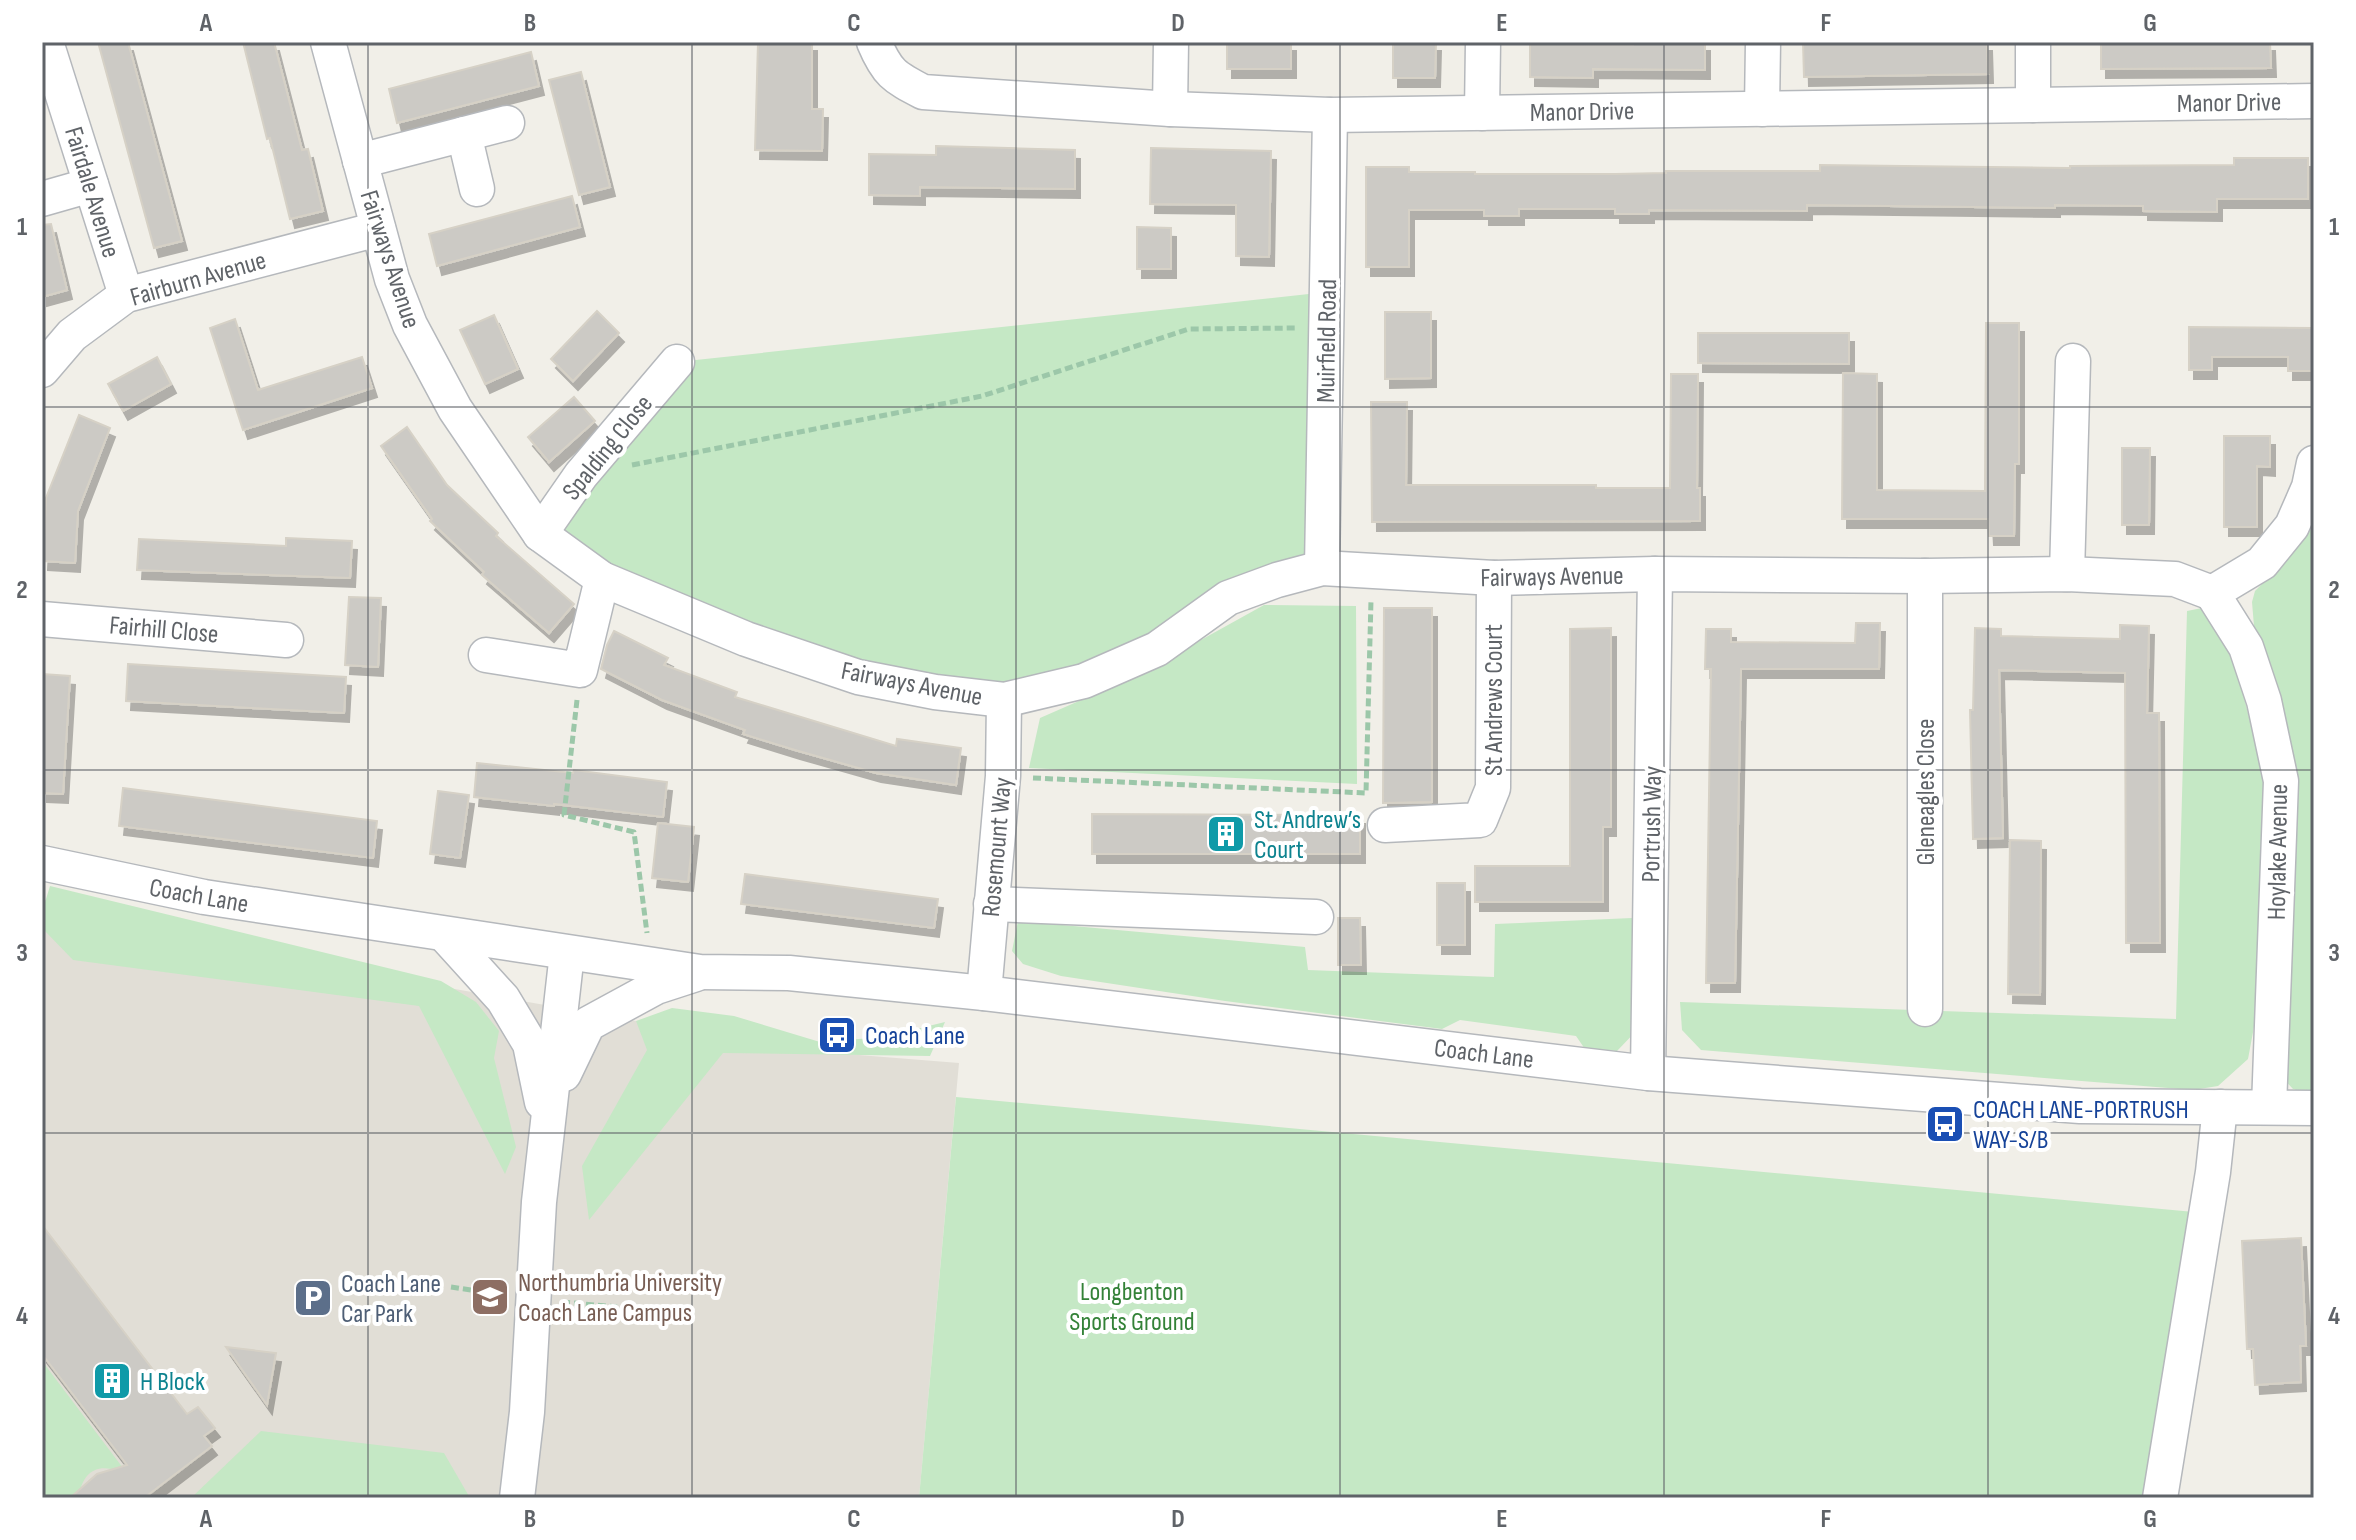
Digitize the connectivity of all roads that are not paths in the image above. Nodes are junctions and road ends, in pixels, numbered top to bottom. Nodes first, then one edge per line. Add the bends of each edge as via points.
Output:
1 (46, 42) edge
2 (328, 42) edge
3 (874, 42) edge
4 (1171, 42) edge
5 (1483, 42) edge
6 (1763, 42) edge
7 (2033, 42) edge
8 (2314, 101) edge
9 (2033, 105) junction
10 (1170, 109) junction
11 (1762, 109) junction
12 (1482, 113) junction
13 (1330, 115) junction
14 (507, 123) dead end
15 (464, 134) junction
16 (360, 161) junction
17 (91, 185) junction
18 (477, 189) dead end
19 (42, 199) edge
20 (378, 229) junction
21 (126, 295) junction
22 (2073, 361) dead end
23 (677, 362) dead end
24 (42, 370) edge
25 (2314, 463) edge
26 (540, 534) junction
27 (1322, 568) junction
28 (1655, 574) junction
29 (2067, 574) junction
30 (1925, 576) junction
31 (1494, 578) junction
32 (602, 579) junction
33 (2212, 593) junction
34 (42, 619) edge
35 (286, 640) dead end
36 (486, 655) dead end
37 (1004, 700) junction
38 (1385, 825) dead end
39 (42, 863) edge
40 (991, 904) junction
41 (1316, 917) dead end
42 (444, 934) junction
43 (567, 953) junction
44 (700, 972) junction
45 (984, 993) junction
46 (1925, 1009) dead end
47 (1648, 1073) junction
48 (2220, 1107) junction
49 (2269, 1107) junction
50 (2314, 1108) edge
51 (548, 1132) junction
52 (517, 1498) edge
53 (2160, 1498) edge

1 - 17 street, Fairdale Avenue
2 - 16 street, Fairways Avenue
3 - 10 street, Manor Drive via 895,78 923,92
4 - 10 street
5 - 12 street
6 - 11 street
7 - 9 street
8 - 9 street, Manor Drive
9 - 11 street, Manor Drive
10 - 13 street, Manor Drive
11 - 12 street, Manor Drive
12 - 13 street, Manor Drive
13 - 27 street, Muirfield Road
14 - 15 street
15 - 16 street
15 - 18 street
16 - 20 street, Fairways Avenue
17 - 19 street
17 - 21 street, Fairdale Avenue
20 - 21 street, Fairburn Avenue
20 - 26 street, Fairways Avenue via 410,325 455,409
21 - 24 street, Fairburn Avenue via 72,335
22 - 29 street
23 - 26 street, Spalding Close via 581,475
25 - 33 street via 2292,526 2262,563
26 - 32 street, Fairways Avenue
27 - 31 street, Fairways Avenue
27 - 37 street, Fairways Avenue via 1228,598 1157,649 1084,681
28 - 30 street, Fairways Avenue
28 - 31 street, Fairways Avenue
28 - 47 street, Portrush Way
29 - 30 street, Fairways Avenue
29 - 33 street, Fairways Avenue via 2175,579
30 - 46 street, Gleneagles Close
31 - 38 street, St Andrews Court via 1493,788 1480,820
32 - 36 street via 580,670
32 - 37 street, Fairways Avenue via 746,639 858,677
33 - 49 street, Hoylake Avenue via 2246,647 2281,781
34 - 35 street, Fairhill Close
37 - 40 street, Rosemount Way
39 - 42 street, Coach Lane via 204,897
40 - 41 street
40 - 45 street, Rosemount Way
42 - 43 street, Coach Lane
42 - 51 street via 503,999 530,1044
43 - 44 street, Coach Lane
43 - 51 street
44 - 45 street, Coach Lane via 789,973
44 - 51 street via 656,987 588,1024 566,1068
45 - 47 street, Coach Lane
47 - 48 street, Coach Lane via 2080,1106
48 - 49 street, Coach Lane
48 - 53 street
49 - 50 street, Coach Lane
51 - 52 street

